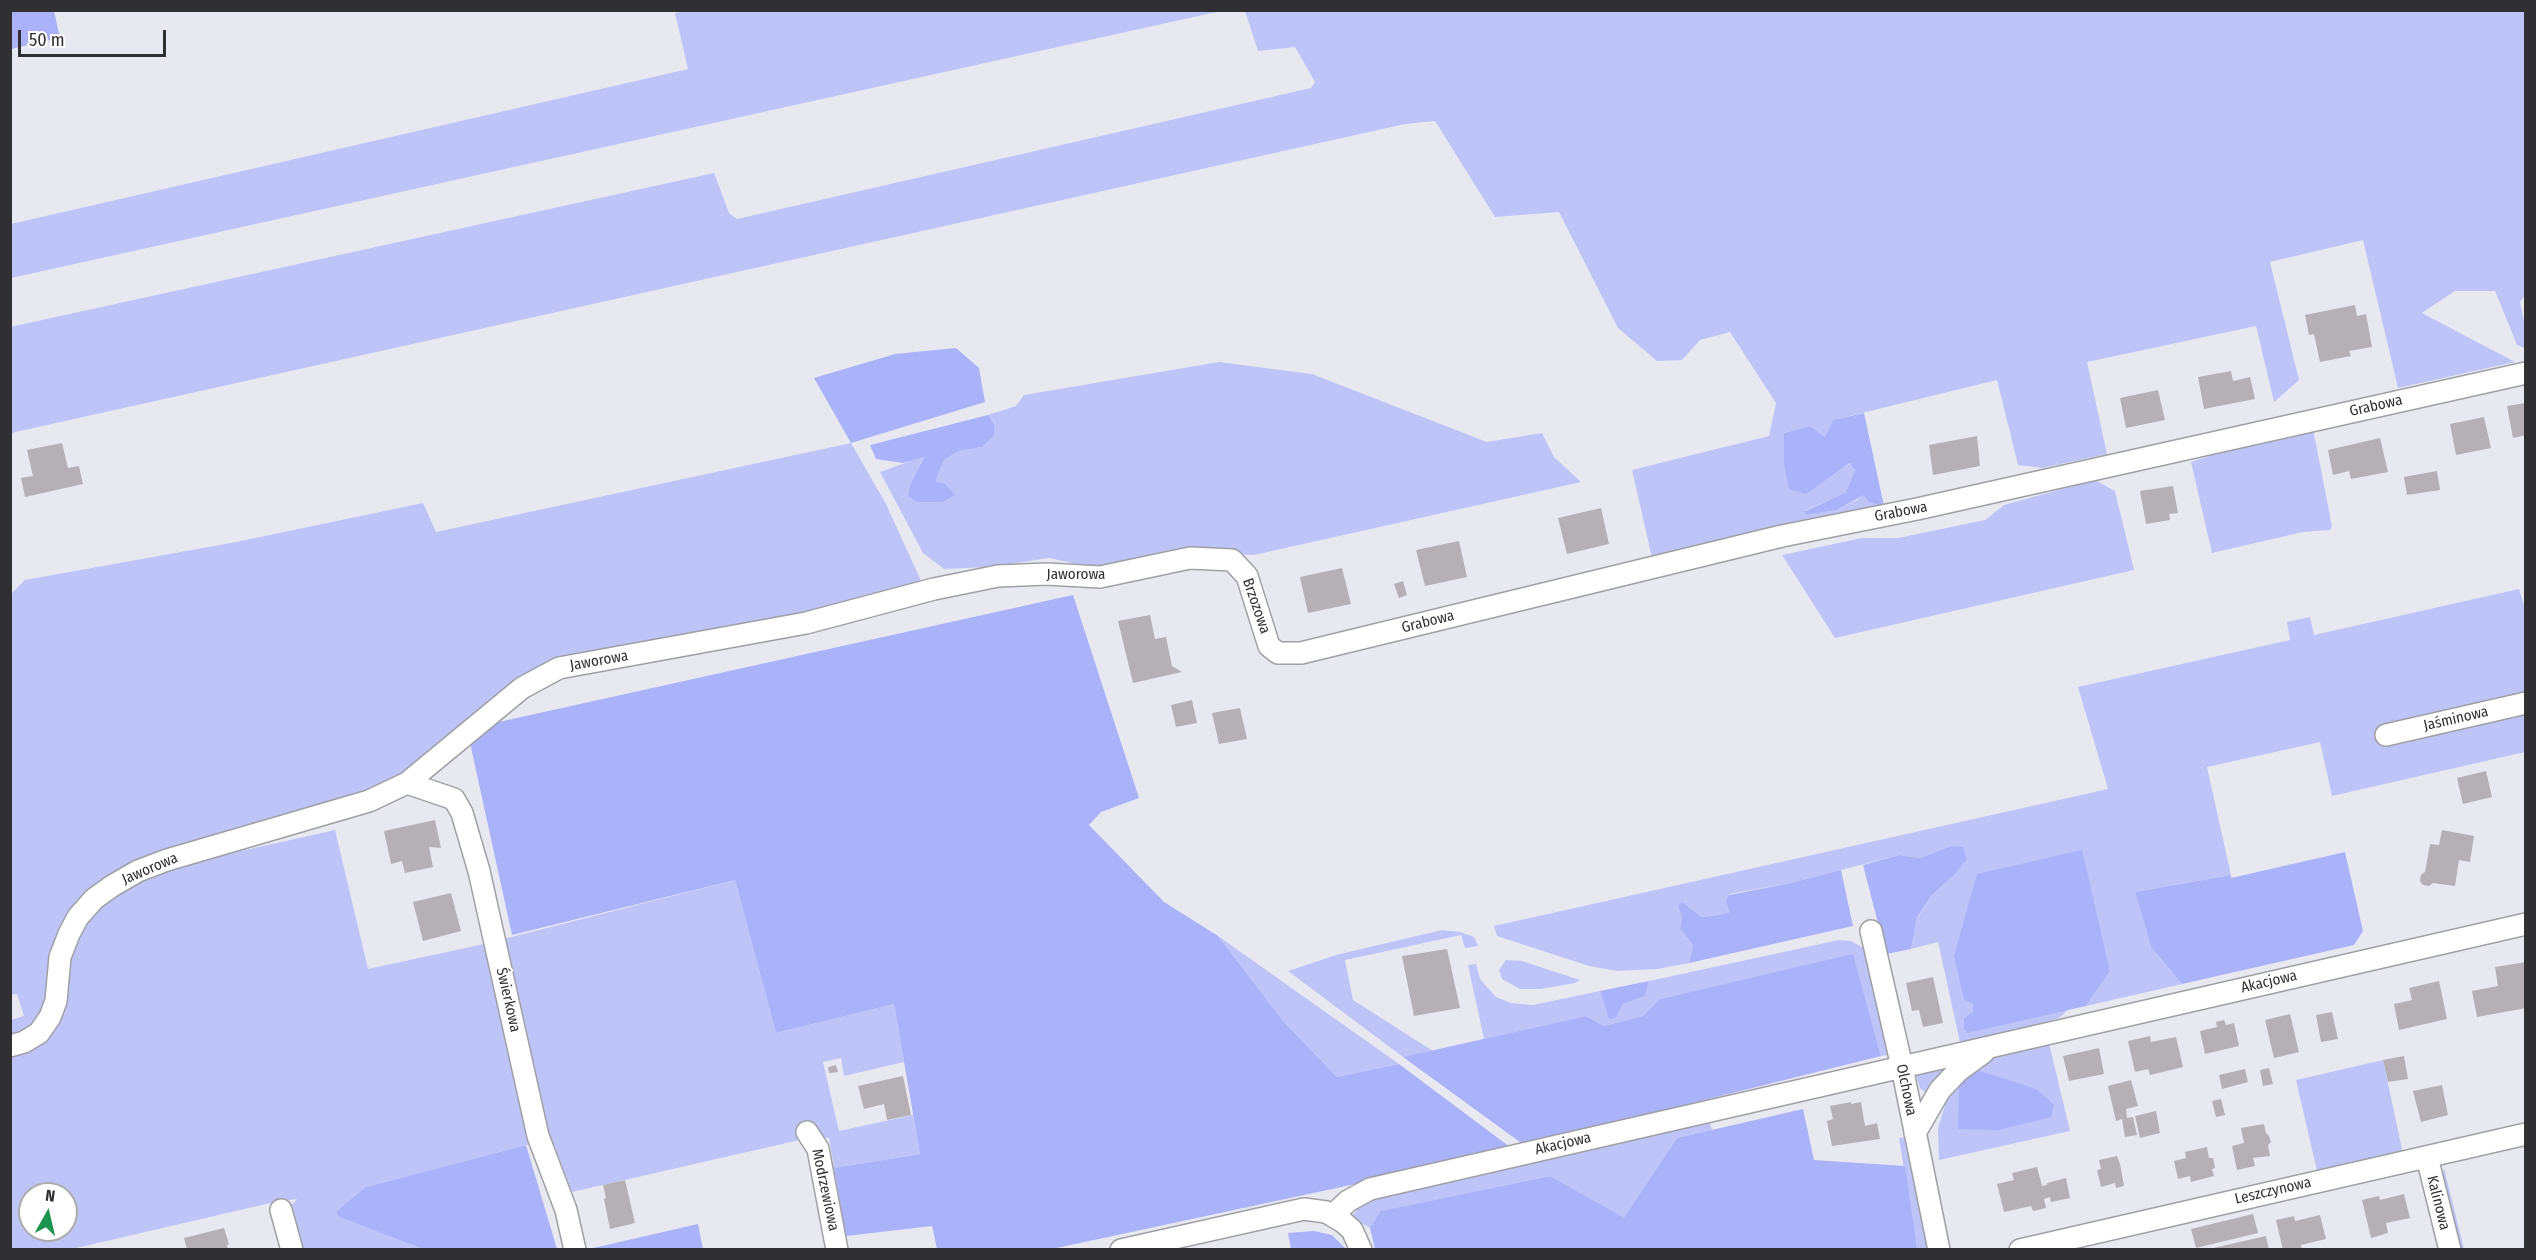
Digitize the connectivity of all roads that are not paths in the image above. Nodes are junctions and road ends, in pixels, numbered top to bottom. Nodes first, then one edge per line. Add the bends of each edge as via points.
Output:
1 (2526, 372) edge
2 (1232, 560) joint
3 (1278, 653) joint
4 (2526, 703) edge
5 (2386, 735) dead end
6 (407, 783) junction
7 (2526, 924) edge
8 (1871, 931) dead end
9 (2013, 1040) junction
10 (10, 1046) edge
11 (1902, 1067) junction
12 (807, 1132) dead end
13 (1915, 1133) junction
14 (2526, 1134) edge
15 (2427, 1157) junction
16 (281, 1209) dead end
17 (1333, 1215) junction
18 (292, 1250) edge
19 (575, 1250) edge
20 (837, 1250) edge
21 (1121, 1250) edge
22 (1361, 1250) edge
23 (1939, 1250) edge
24 (2020, 1250) edge
25 (2450, 1250) edge

1 - 3 street, Grabowa via 1782,536 1300,653
2 - 3 street, Brzozowa via 1247,576 1269,646
2 - 6 street, Jaworowa via 1190,558 1100,577 998,576 806,623 559,668 522,688
4 - 5 street, Jaśminowa
6 - 10 street, Jaworowa via 369,801 167,860 112,886 94,899 69,934 60,957 56,1001 50,1017 39,1033
6 - 19 street, Świerkowa via 454,799 462,813 479,871 538,1136 566,1210
7 - 9 street, Akacjowa
8 - 11 street, Olchowa
9 - 11 street, Akacjowa
9 - 13 street, Akacjowa via 1979,1054 1958,1071 1940,1090
11 - 13 street, Olchowa
11 - 17 street, Akacjowa via 1370,1189
12 - 20 street, Modrzewiowa via 819,1149
13 - 23 street, Olchowa
14 - 15 street, Leszczynowa
15 - 24 street, Leszczynowa
15 - 25 street, Kalinowa
16 - 18 street
17 - 21 street via 1304,1209
17 - 22 street via 1352,1230

